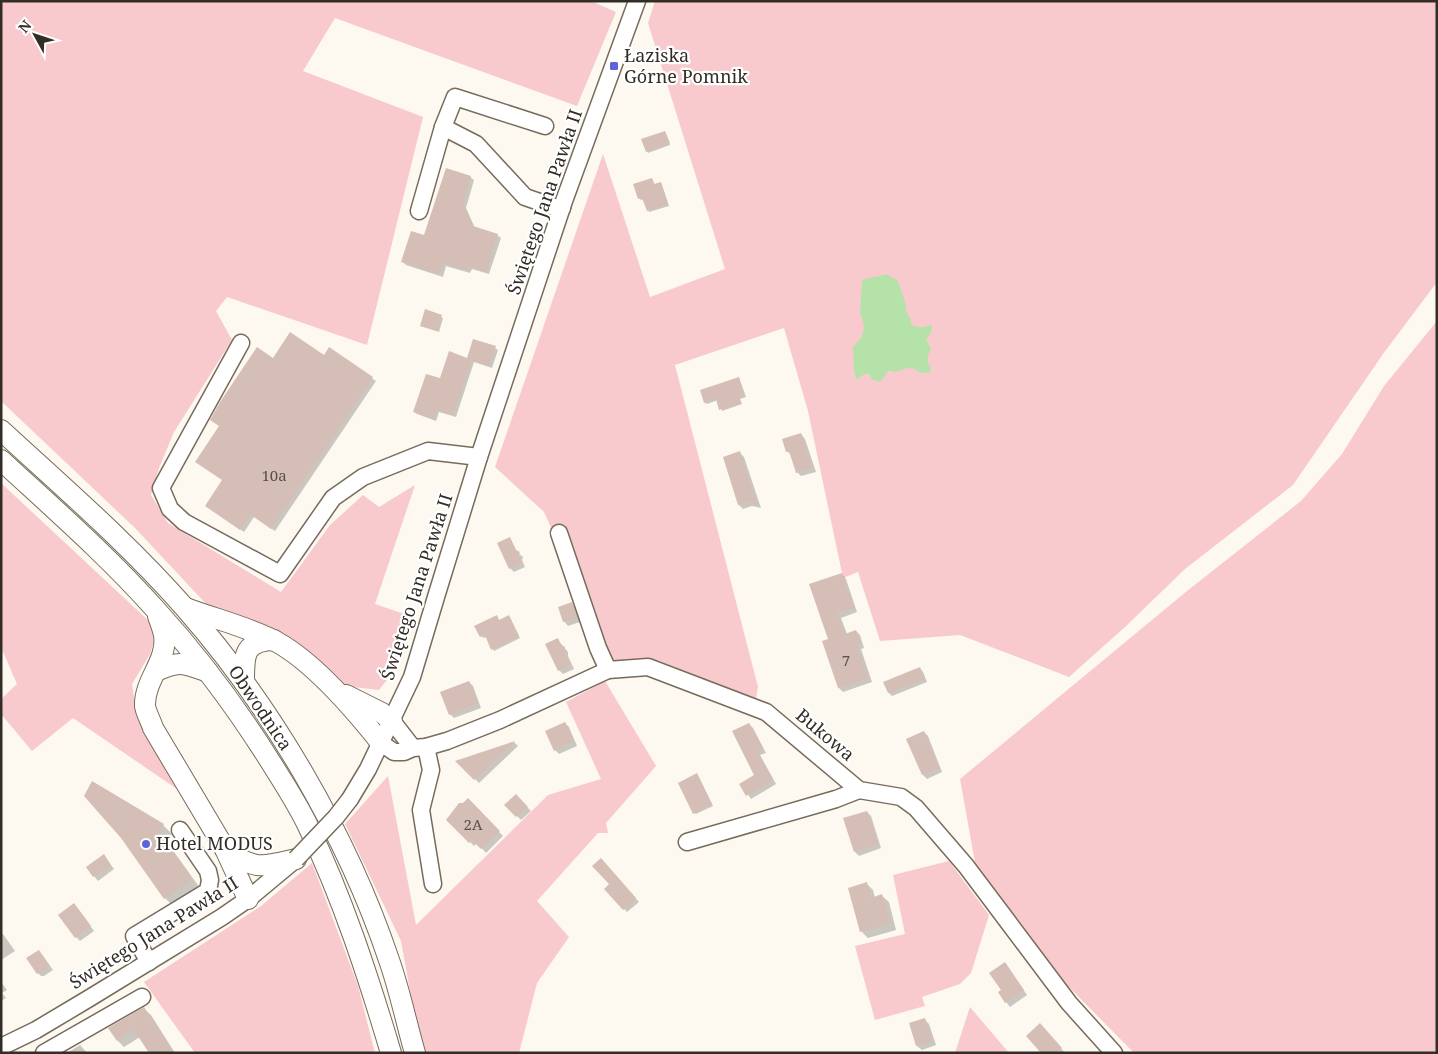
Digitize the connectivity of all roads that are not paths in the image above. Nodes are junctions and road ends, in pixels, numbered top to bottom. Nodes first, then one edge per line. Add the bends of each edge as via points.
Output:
1 (637, 1) edge
2 (545, 126) dead end
3 (443, 127) junction
4 (562, 208) junction
5 (419, 211) dead end
6 (241, 343) dead end
7 (1, 430) edge
8 (479, 457) junction
9 (1, 460) edge
10 (559, 533) dead end
11 (184, 607) junction
12 (156, 609) junction
13 (274, 640) junction
14 (608, 670) junction
15 (156, 671) junction
16 (209, 672) junction
17 (244, 682) junction
18 (331, 687) junction
19 (392, 721) junction
20 (381, 743) junction
21 (419, 748) junction
22 (859, 790) junction
23 (180, 830) dead end
24 (687, 842) dead end
25 (225, 849) junction
26 (296, 859) junction
27 (433, 884) dead end
28 (248, 899) junction
29 (149, 962) junction
30 (142, 997) dead end
31 (1, 1047) edge
32 (44, 1053) edge
33 (391, 1053) edge
34 (415, 1053) edge
35 (1114, 1053) edge

1 - 4 street, Świętego Jana Pawła II
2 - 3 street via 455,97
3 - 4 street via 476,144 525,197
3 - 5 street
4 - 8 street, Świętego Jana Pawła II
6 - 8 street via 161,488 170,509 184,522 280,574 333,498 363,477 428,451
7 - 11 main road, Obwodnica via 114,534
8 - 19 street, Świętego Jana Pawła II via 412,678
9 - 12 main road, Obwodnica
10 - 14 street
11 - 13 main road
11 - 17 main road, Obwodnica
12 - 15 main road via 164,636 163,655
12 - 16 main road, Obwodnica
13 - 17 main road via 260,640 248,650 244,660
13 - 18 main road via 293,652
14 - 21 street, Bukowa via 500,720 447,741
14 - 22 street, Bukowa via 648,667 766,712
15 - 16 main road via 172,664 186,664
15 - 25 main road via 146,694 145,708 153,728
16 - 33 main road, Obwodnica via 256,738 308,826 362,958
17 - 34 main road, Obwodnica via 318,801 358,881 390,962
18 - 19 main road
18 - 20 main road
19 - 20 street, Świętego Jana Pawła II
19 - 21 street
20 - 21 street, Bukowa via 394,752
20 - 26 street, Świętego Jana Pawła II, bridge via 350,799
21 - 27 street via 431,770 422,810
22 - 24 street
22 - 35 street, Bukowa via 901,798 916,808 966,866 1069,1003
23 - 29 street via 208,871 208,891 134,936
25 - 26 main road via 256,866 266,867
25 - 28 main road
26 - 28 street, Świętego Jana Pawła II
28 - 29 street, Świętego Jana Pawła II
29 - 31 street, Świętego Jana Pawła II via 44,1026
30 - 32 street

